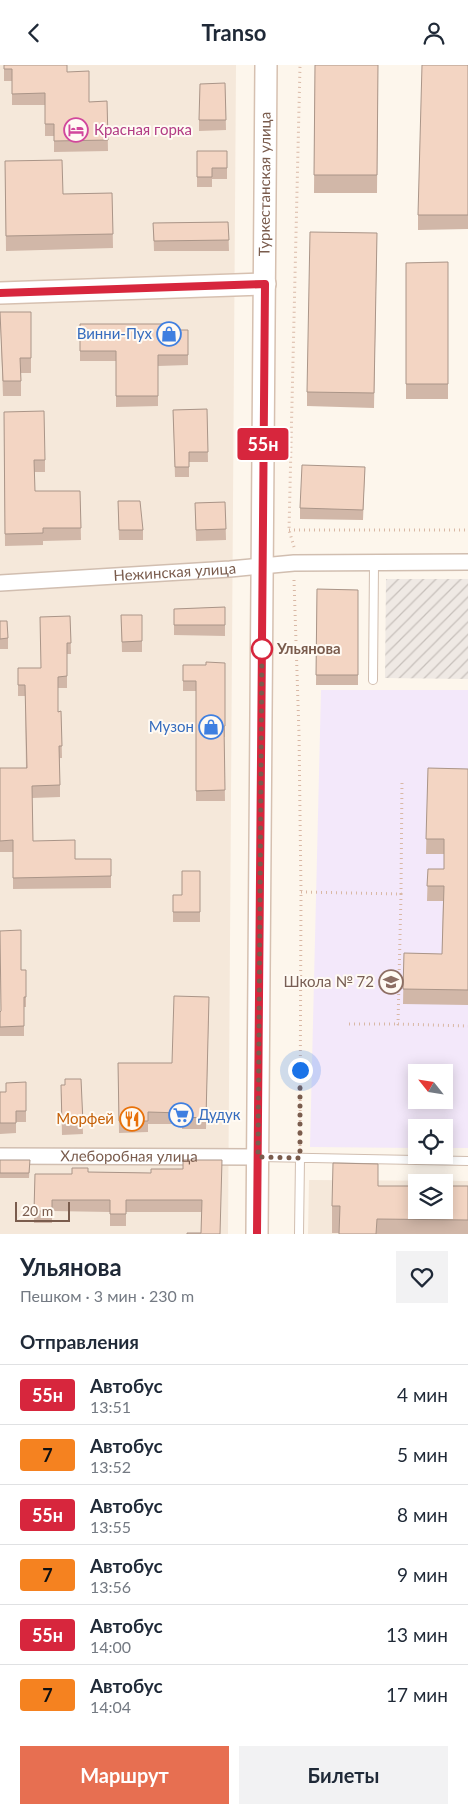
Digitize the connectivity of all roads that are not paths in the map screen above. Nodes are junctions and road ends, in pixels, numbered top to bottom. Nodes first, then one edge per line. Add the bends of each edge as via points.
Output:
1 (266, 65) edge
2 (265, 284) junction
3 (0, 293) edge
4 (468, 563) edge
5 (374, 564) junction
6 (262, 565) junction
7 (0, 583) edge
8 (373, 680) dead end
9 (0, 1156) edge
10 (258, 1157) junction
11 (300, 1158) junction
12 (468, 1161) edge
13 (257, 1234) edge
14 (299, 1234) edge

1 - 2 main road, Туркестанская улица
2 - 3 main road
2 - 6 main road, Туркестанская улица
4 - 5 street, Нежинская улица
5 - 6 street, Нежинская улица
5 - 8 lane
6 - 7 street, Нежинская улица
6 - 10 main road, Туркестанская улица
9 - 10 street, Хлеборобная улица
10 - 11 lane
10 - 13 main road, Туркестанская улица
11 - 12 lane
11 - 14 lane

